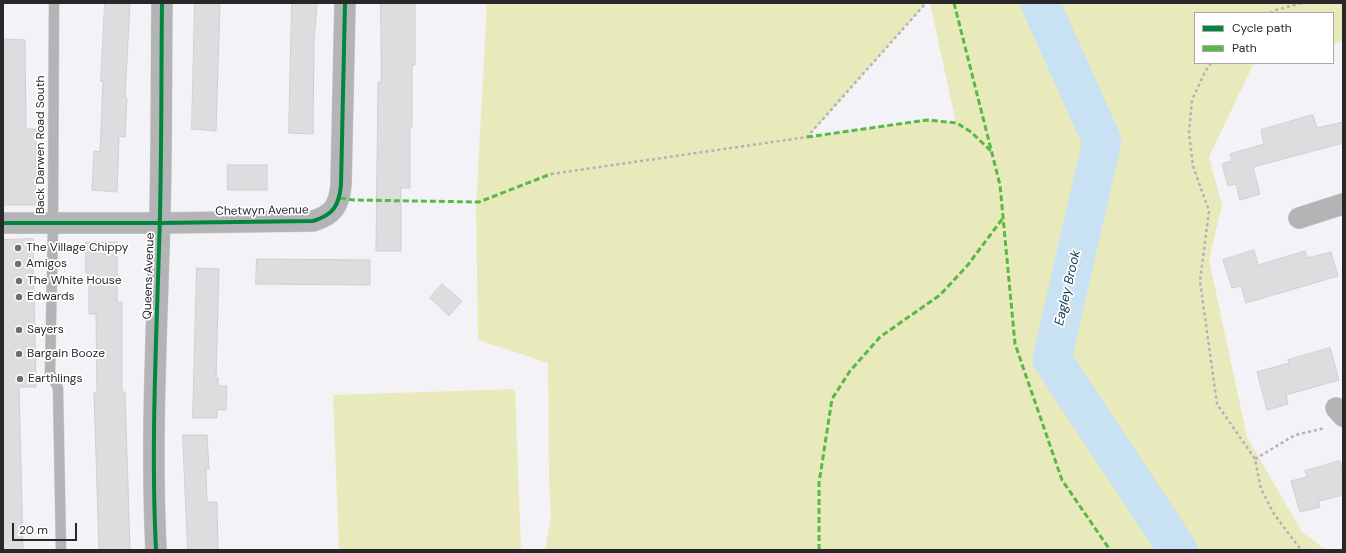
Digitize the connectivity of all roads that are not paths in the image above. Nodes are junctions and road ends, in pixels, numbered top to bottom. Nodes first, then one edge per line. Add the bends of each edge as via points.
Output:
1 (54, 3) edge
2 (162, 3) edge
3 (345, 3) edge
4 (1343, 204) edge
5 (1299, 218) dead end
6 (3, 223) edge
7 (160, 223) junction
8 (53, 224) junction
9 (61, 550) edge
10 (156, 550) edge

1 - 8 lane, Back Darwen Road South
2 - 7 street, Queens Avenue
3 - 7 street, Chetwyn Avenue via 341,185 340,198 334,210 325,217 313,221
4 - 5 street
6 - 8 street, Chetwyn Avenue
7 - 8 street, Chetwyn Avenue
7 - 10 street, Queens Avenue via 154,420
8 - 9 lane, Back Darwen Road South via 50,373 58,388

